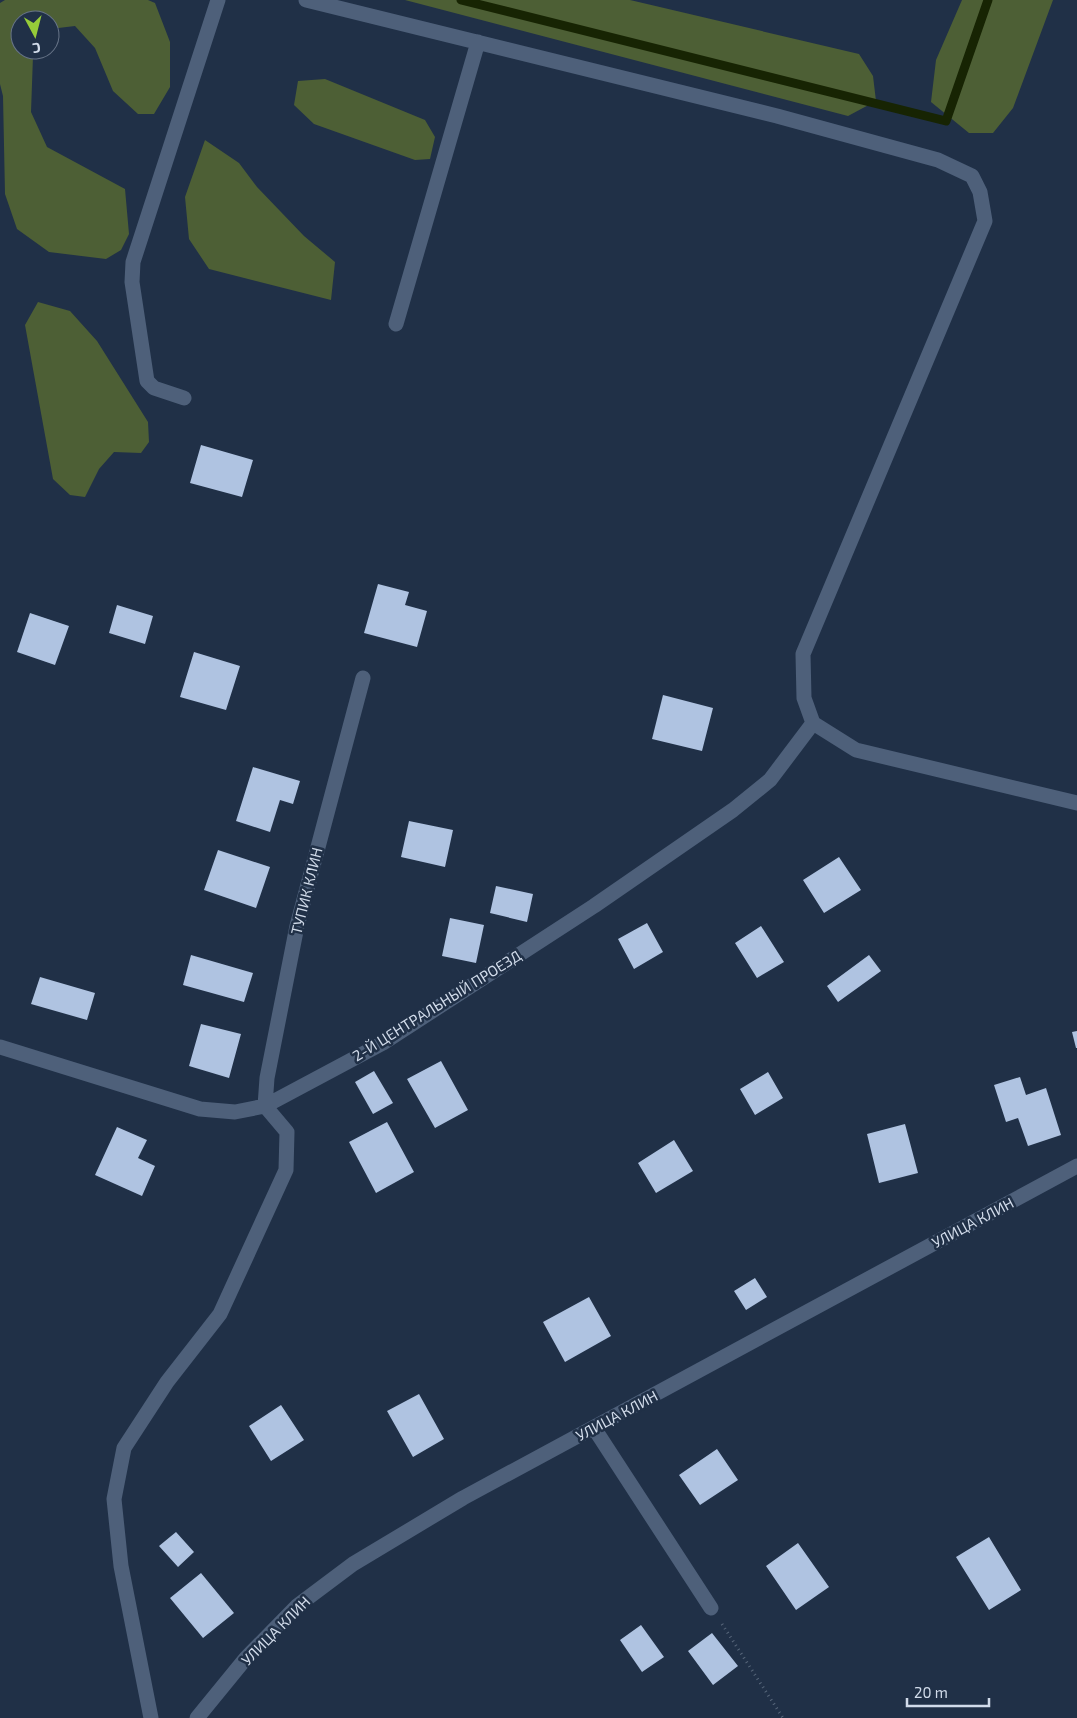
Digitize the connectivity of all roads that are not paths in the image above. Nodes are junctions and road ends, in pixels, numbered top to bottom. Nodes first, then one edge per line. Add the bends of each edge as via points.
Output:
1 (218, 0) edge
2 (306, 0) edge
3 (478, 42) junction
4 (396, 324) dead end
5 (184, 398) dead end
6 (363, 678) dead end
7 (812, 723) junction
8 (1077, 803) edge
9 (0, 1047) edge
10 (265, 1106) junction
11 (1077, 1166) edge
12 (594, 1428) junction
13 (711, 1608) road end
14 (151, 1718) edge
15 (197, 1718) edge

1 - 5 street via 133,262 132,282 147,381 154,388
2 - 3 street
3 - 4 street
3 - 7 street via 938,160 972,176 980,192 985,221 803,654 804,698
6 - 10 street, ТУПИК КЛИН via 297,926 267,1078
7 - 8 street via 856,750
7 - 10 street, 2-Й ЦЕНТРАЛЬНЫЙ ПРОЕЗД via 770,780 733,810 594,906 383,1043
9 - 10 street, 2-Й ЦЕНТРАЛЬНЫЙ ПРОЕЗД via 200,1109 235,1112
10 - 14 street via 287,1132 286,1170 220,1314 167,1382 124,1448 114,1499 121,1566
11 - 12 street, УЛИЦА КЛИН
12 - 13 street
12 - 15 street, УЛИЦА КЛИН via 463,1498 353,1564 297,1606 246,1658

